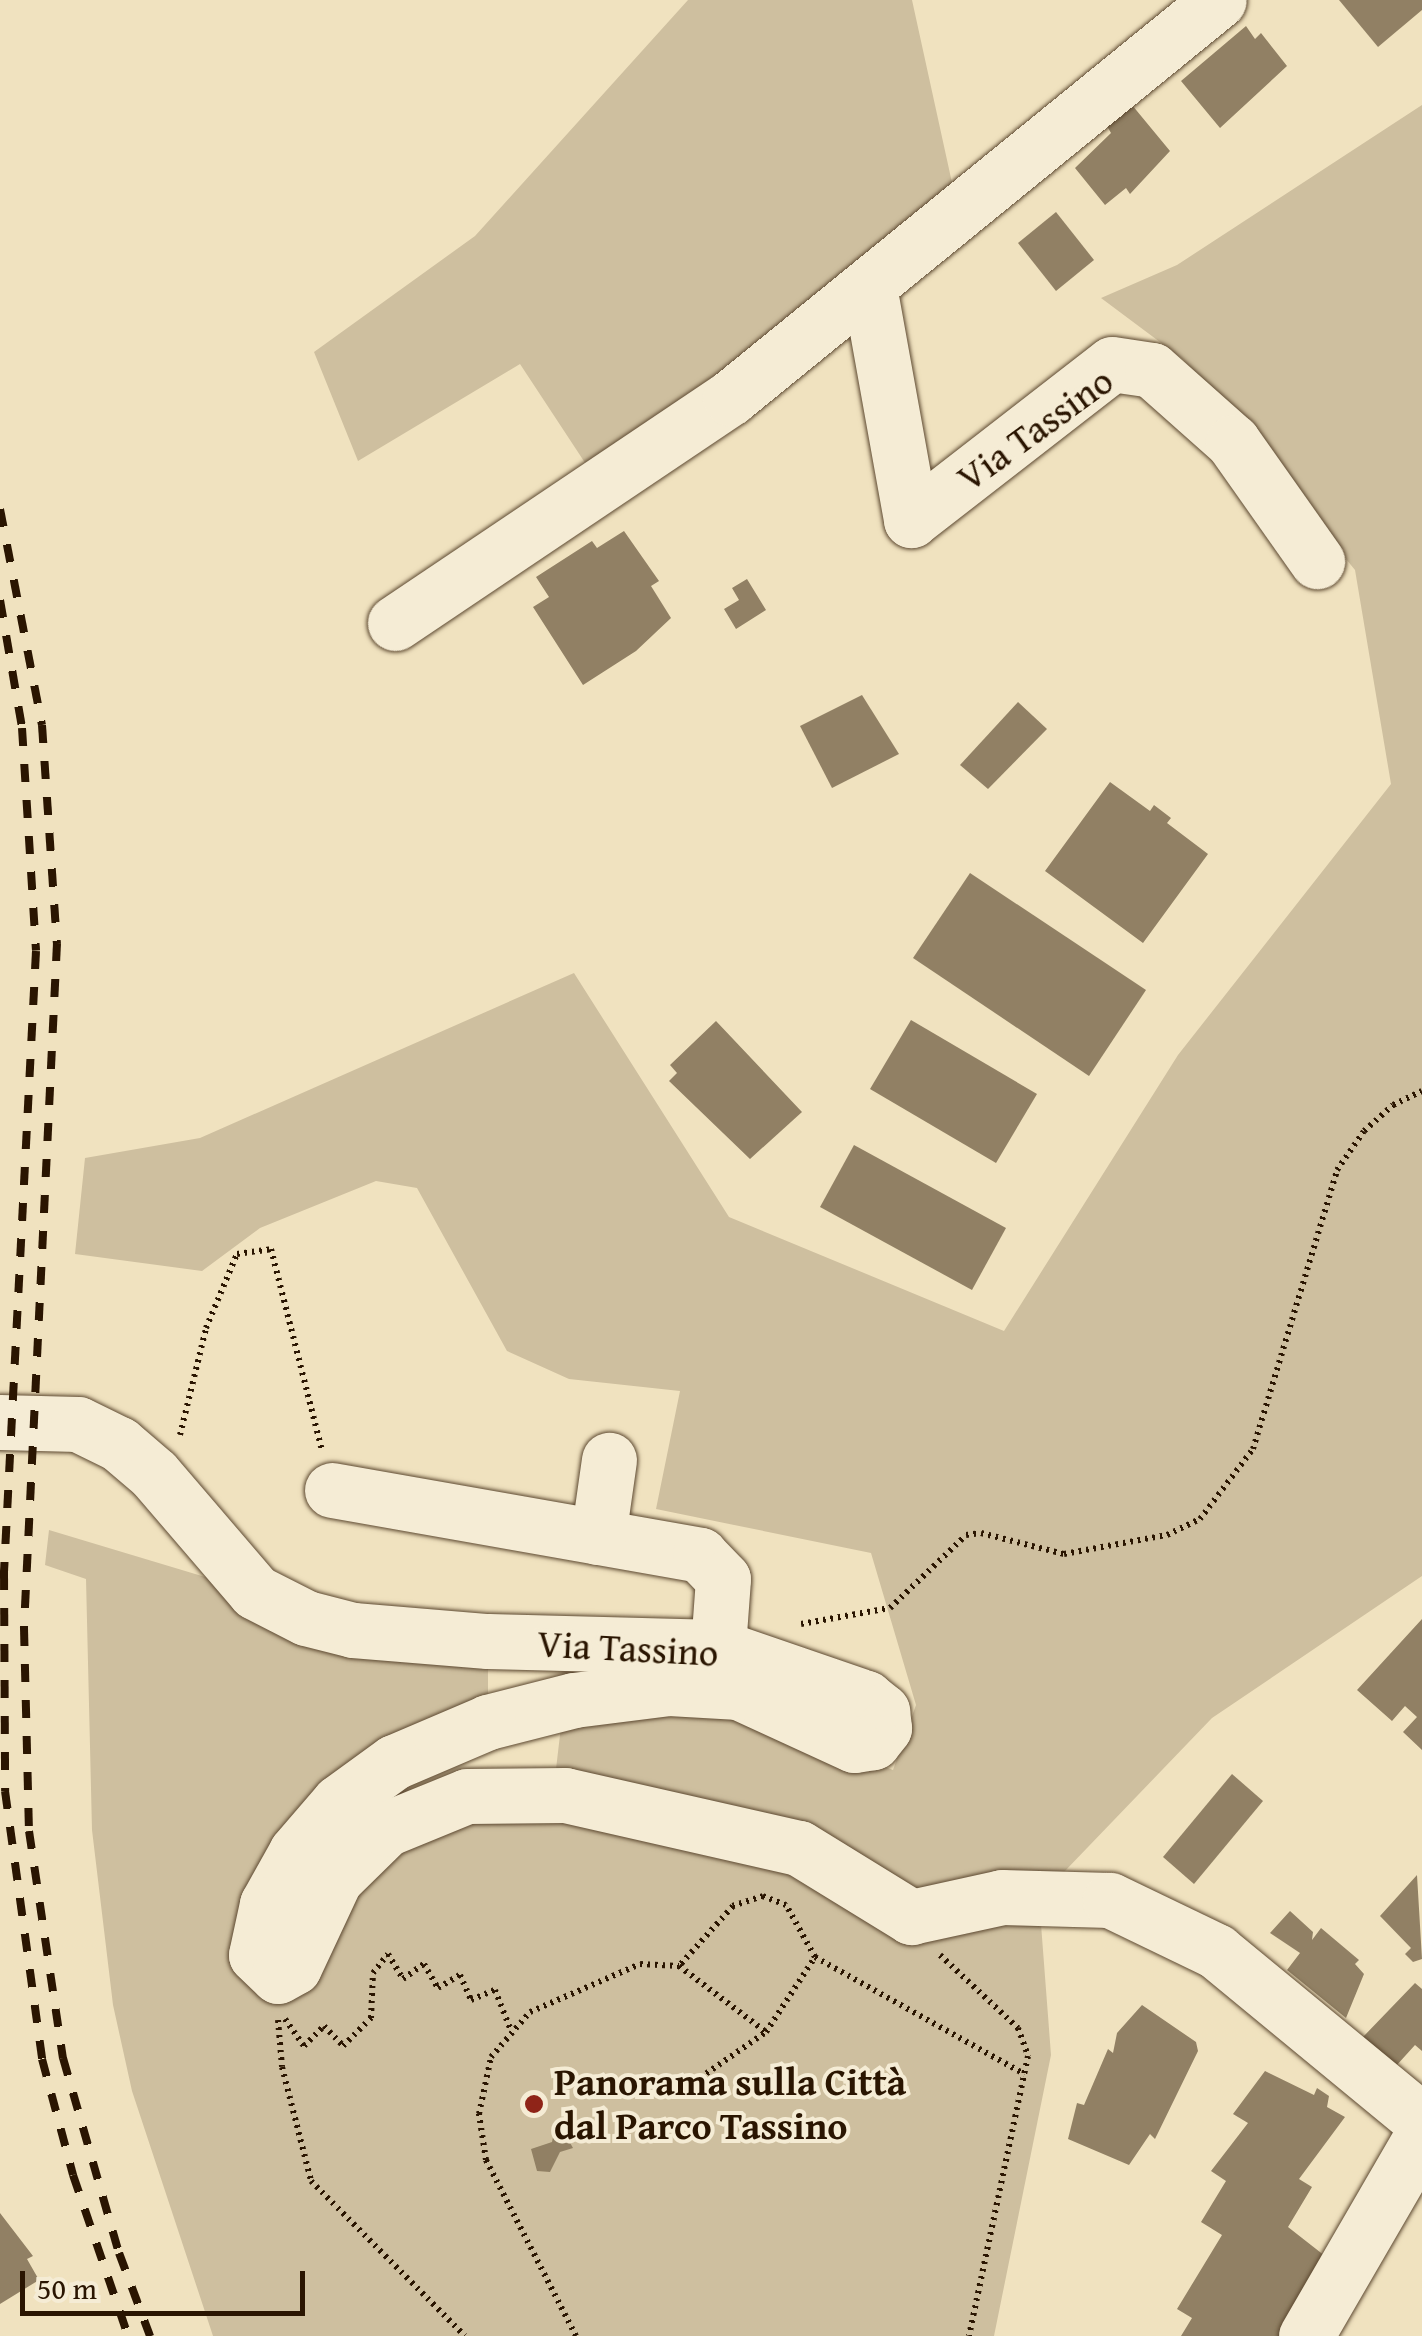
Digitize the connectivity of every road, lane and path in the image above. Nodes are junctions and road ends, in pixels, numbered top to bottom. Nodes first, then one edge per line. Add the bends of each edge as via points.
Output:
1 (1219, 0) edge
2 (869, 286) junction
3 (1316, 562) dead end
4 (395, 623) dead end
5 (1422, 1091) edge
6 (0, 1422) edge
7 (609, 1460) dead end
8 (154, 1474) junction
9 (332, 1490) joint
10 (598, 1538) junction
11 (790, 1624) dead end
12 (718, 1647) junction
13 (911, 1917) junction
14 (815, 1957) junction
15 (679, 1966) junction
16 (278, 2012) dead end
17 (287, 2025) dead end
18 (510, 2028) junction
19 (766, 2032) junction
20 (1024, 2074) junction
21 (694, 2082) dead end
22 (1422, 2121) edge
23 (1422, 2136) edge
24 (464, 2336) edge
25 (576, 2336) edge
26 (969, 2336) edge
27 (1306, 2336) edge

1 - 2 street
2 - 3 street, Via Tassino via 911,520 1112,364 1152,370 1232,442
2 - 4 street via 730,398
5 - 11 path via 1364,1131 1336,1170 1253,1450 1200,1519 1167,1535 1064,1554 981,1532 966,1535 890,1608 838,1622
6 - 8 street, Via Tassino via 78,1424 119,1444
7 - 10 street
8 - 9 path via 183,1431 206,1328 237,1254 271,1250
8 - 12 street, Via Tassino via 255,1592 306,1618 353,1630 488,1641
9 - 10 street
10 - 12 street via 700,1555 724,1578
12 - 13 street, Via Tassino via 866,1698 882,1711 884,1728 873,1742 854,1744 738,1692 669,1688 574,1700 488,1722 394,1762 339,1802 296,1852 267,1904 256,1955 264,1967 278,1976 294,1967 336,1879 386,1829 467,1796 565,1796 799,1848
13 - 20 path via 954,1973 1018,2028 1028,2056
13 - 22 street via 1002,1897 1110,1900 1216,1951
14 - 15 path via 786,1905 763,1896 733,1906
14 - 19 path
14 - 20 path
15 - 18 path via 640,1964 608,1973
15 - 19 path
16 - 24 path via 282,2067 312,2182
17 - 18 path via 304,2046 324,2026 343,2046 371,2018 372,1972 388,1954 403,1979 424,1964 438,1988 460,1975 471,2000 494,1990
18 - 25 path via 491,2057 479,2114 486,2160
19 - 21 path
20 - 26 path
23 - 27 street

